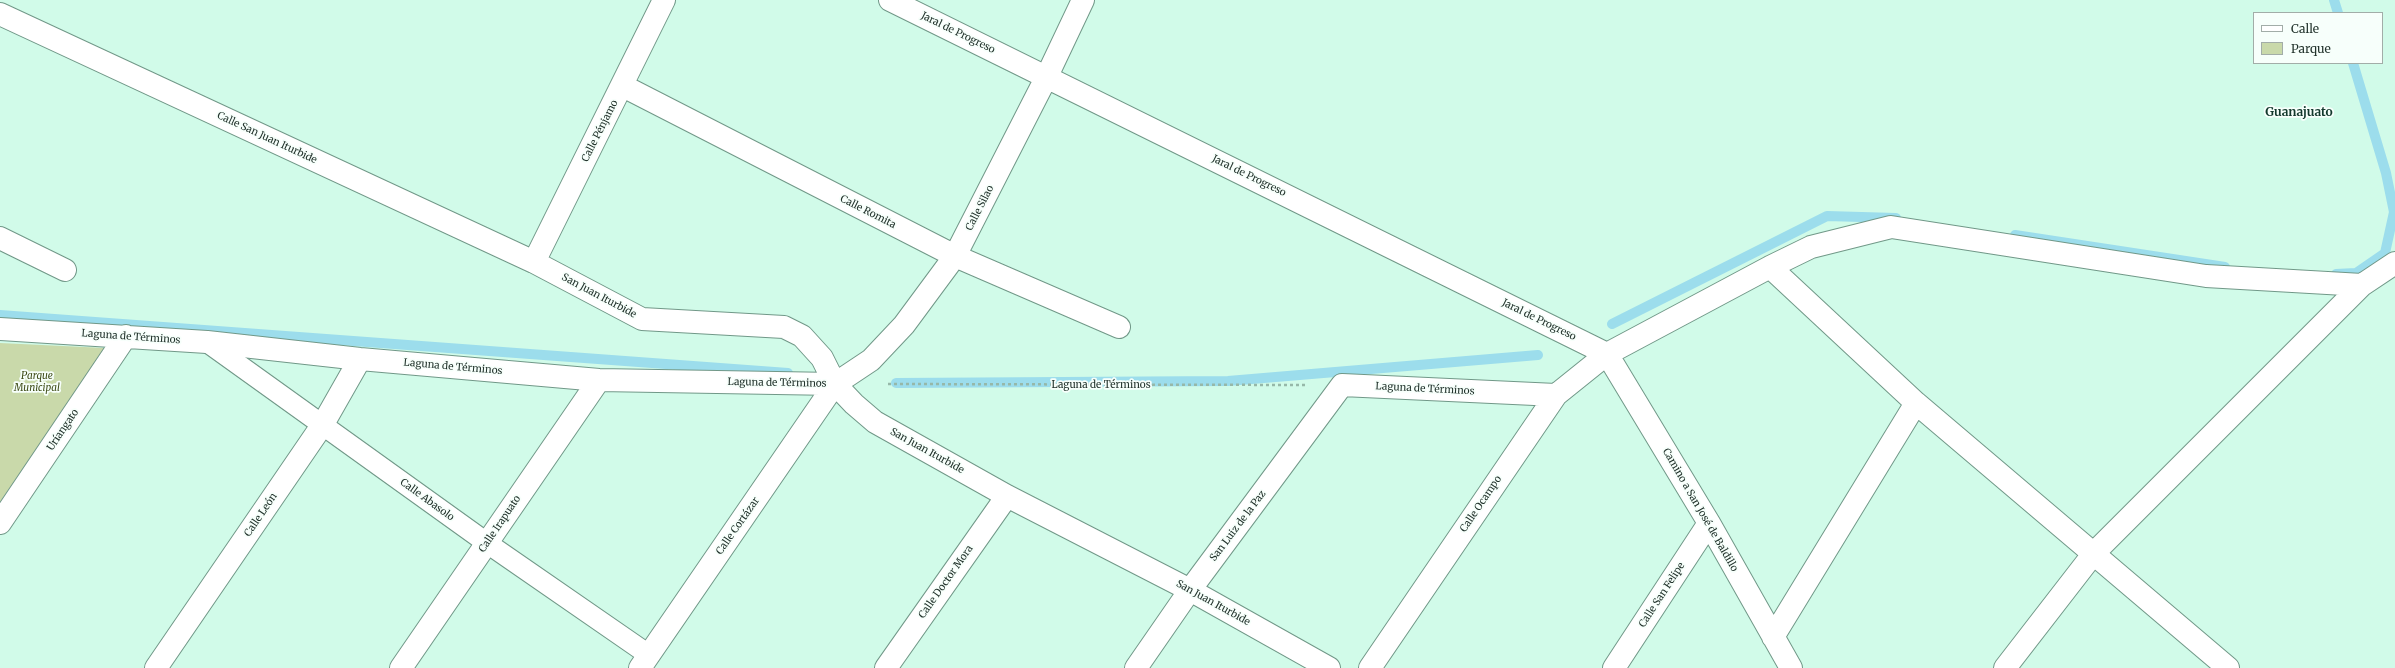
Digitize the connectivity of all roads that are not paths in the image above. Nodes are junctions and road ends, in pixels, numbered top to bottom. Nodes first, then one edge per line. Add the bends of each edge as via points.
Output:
1 (664, 0) edge
2 (890, 0) edge
3 (1083, 0) edge
4 (5, 10) edge
5 (1047, 76) junction
6 (623, 86) junction
7 (0, 238) edge
8 (955, 256) junction
9 (534, 262) junction
10 (2395, 263) edge
11 (1770, 267) junction
12 (65, 270) dead end
13 (2362, 285) junction
14 (1119, 326) dead end
15 (0, 329) edge
16 (126, 336) junction
17 (207, 342) junction
18 (1607, 354) junction
19 (360, 359) junction
20 (599, 380) junction
21 (835, 384) junction
22 (1342, 386) joint
23 (1556, 395) junction
24 (1916, 403) junction
25 (323, 424) junction
26 (1007, 496) junction
27 (0, 523) edge
28 (1709, 523) junction
29 (487, 543) junction
30 (2094, 553) junction
31 (1190, 590) junction
32 (1773, 636) junction
33 (644, 662) edge
34 (156, 668) edge
35 (401, 668) edge
36 (886, 668) edge
37 (1136, 668) edge
38 (1330, 668) edge
39 (1370, 668) edge
40 (1614, 668) edge
41 (1791, 668) edge
42 (2005, 668) edge
43 (2228, 668) edge

1 - 6 street, Calle Pénjamo
2 - 5 street, Jaral de Progreso
3 - 5 street, Calle Silao
4 - 9 street, Calle San Juan Iturbide
5 - 8 street, Calle Silao
5 - 18 street, Jaral de Progreso
6 - 8 street, Calle Romita
6 - 9 street, Calle Pénjamo
7 - 12 street
8 - 14 street, Calle Romita
8 - 21 street, Calle Silao via 904,326 871,360
9 - 21 street, San Juan Iturbide via 642,319 784,326 802,336 817,352
10 - 13 street
11 - 13 street, Calle Ocampo via 1811,247 1891,227 2206,276
11 - 18 street, Calle Ocampo
11 - 24 street
13 - 30 street
15 - 16 street, Laguna de Términos
16 - 17 street, Laguna de Términos
16 - 27 street, Uríangato
17 - 19 street, Laguna de Términos
17 - 25 street, Calle Abasolo
18 - 23 street, Calle Ocampo
18 - 28 street, Camino a San José de Baldillo
19 - 20 street, Laguna de Términos
19 - 25 street, Calle León
20 - 21 street, Laguna de Términos
20 - 29 street, Calle Irapuato
21 - 26 street, San Juan Iturbide via 875,422
21 - 33 street, Calle Cortázar
22 - 23 street, Laguna de Términos
22 - 31 street, San Luiz de la Paz
23 - 39 street, Calle Ocampo
24 - 30 street
24 - 32 street
25 - 29 street, Calle Abasolo
25 - 34 street, Calle León
26 - 31 street, San Juan Iturbide
26 - 36 street, Calle Doctor Mora
28 - 32 street, Camino a San José de Baldillo
28 - 40 street, Calle San Felipe
29 - 33 street, Calle Abasolo
29 - 35 street, Calle Irapuato
30 - 42 street
30 - 43 street
31 - 37 street, San Luiz de la Paz
31 - 38 street, San Juan Iturbide
32 - 41 street, Camino a San José de Baldillo

